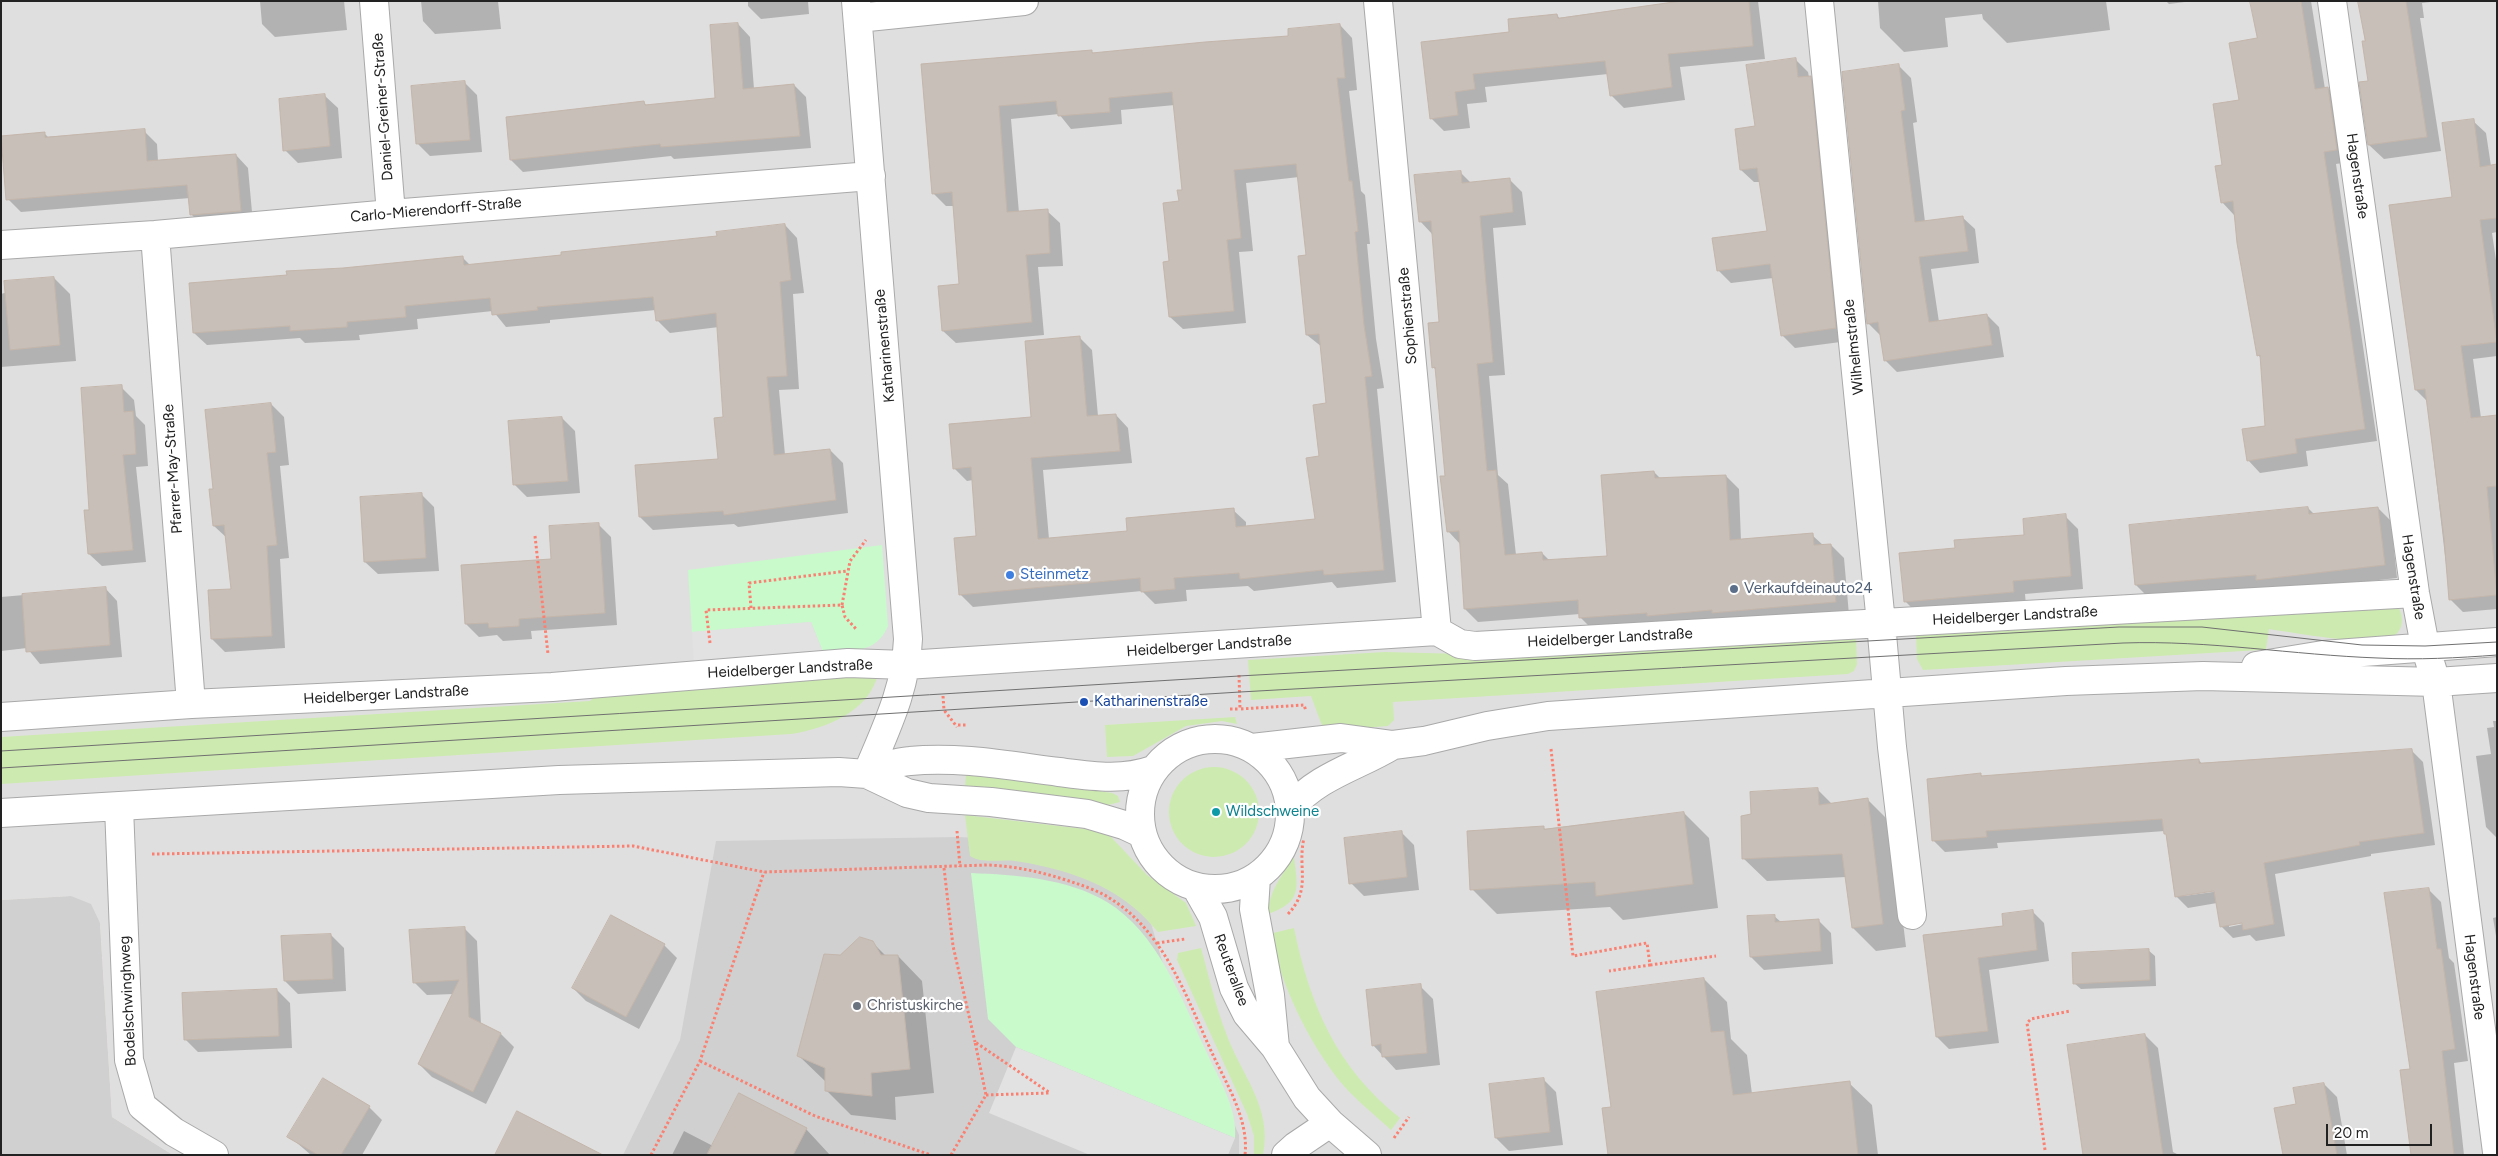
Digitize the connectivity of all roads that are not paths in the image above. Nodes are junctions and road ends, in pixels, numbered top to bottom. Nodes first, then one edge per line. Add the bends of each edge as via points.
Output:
1 (374, 1) edge
2 (1024, 1) edge
3 (1378, 1) edge
4 (1819, 1) edge
5 (2332, 1) edge
6 (857, 10) edge
7 (871, 176) junction
8 (391, 214) junction
9 (155, 235) junction
10 (1, 245) edge
11 (2414, 593) junction
12 (1882, 623) junction
13 (1437, 631) junction
14 (2497, 642) edge
15 (2425, 646) junction
16 (906, 665) junction
17 (2203, 676) junction
18 (2497, 678) edge
19 (2436, 682) junction
20 (1886, 693) junction
21 (191, 704) junction
22 (1, 717) edge
23 (1393, 745) junction
24 (1252, 748) junction
25 (1153, 770) junction
26 (867, 774) junction
27 (118, 807) junction
28 (1291, 808) junction
29 (1, 813) edge
30 (1141, 833) junction
31 (1256, 877) junction
32 (1196, 888) junction
33 (1912, 915) dead end
34 (1275, 1047) junction
35 (1330, 1123) junction
36 (2497, 1152) edge
37 (214, 1155) edge
38 (1286, 1155) edge
39 (1367, 1155) edge

1 - 8 street, Daniel-Greiner-Straße
2 - 6 street
3 - 13 street, Sophienstraße
4 - 12 street, Wilhelmstraße
5 - 11 street, Hagenstraße
6 - 7 street, Katharinenstraße
7 - 8 street, Carlo-Mierendorff-Straße
7 - 16 street, Katharinenstraße via 899,509 908,639
8 - 9 street, Carlo-Mierendorff-Straße
9 - 10 street, Carlo-Mierendorff-Straße
9 - 21 street, Pfarrer-May-Straße
11 - 12 street, Heidelberger Landstraße
11 - 15 street, Hagenstraße
12 - 13 street, Heidelberger Landstraße via 1475,646 1460,644
12 - 20 street, Wilhelmstraße
13 - 16 street, Heidelberger Landstraße
14 - 15 street
15 - 17 street via 2323,654
15 - 19 street, Hagenstraße
16 - 21 street, Heidelberger Landstraße via 848,663 552,687
16 - 26 street, Katharinenstraße via 899,697
17 - 19 street
17 - 20 street
18 - 19 street
19 - 36 street, Hagenstraße
20 - 23 street via 1548,716
20 - 33 street, Wilhelmstraße
21 - 22 street, Heidelberger Landstraße
23 - 24 street via 1341,738
23 - 28 street via 1311,787
24 - 25 street via 1232,740 1209,738 1188,743 1169,754
24 - 28 street via 1277,772 1286,787
25 - 26 street via 1138,775 1098,777 935,760 903,762
25 - 30 street via 1140,800
26 - 27 street via 560,780
26 - 30 street via 929,798 1087,814
27 - 29 street
27 - 37 street, Bodelschwinghweg via 129,1060 142,1106 174,1132
28 - 31 street via 1287,838 1269,866
30 - 32 street via 1149,852 1162,868 1177,880
31 - 32 street via 1238,886 1217,890
31 - 34 street, Reuterallee via 1254,909 1269,987
32 - 34 street, Reuterallee via 1213,917 1225,961 1247,1014
34 - 35 street, Reuterallee via 1308,1098
35 - 38 street
35 - 39 street, Reuterallee

